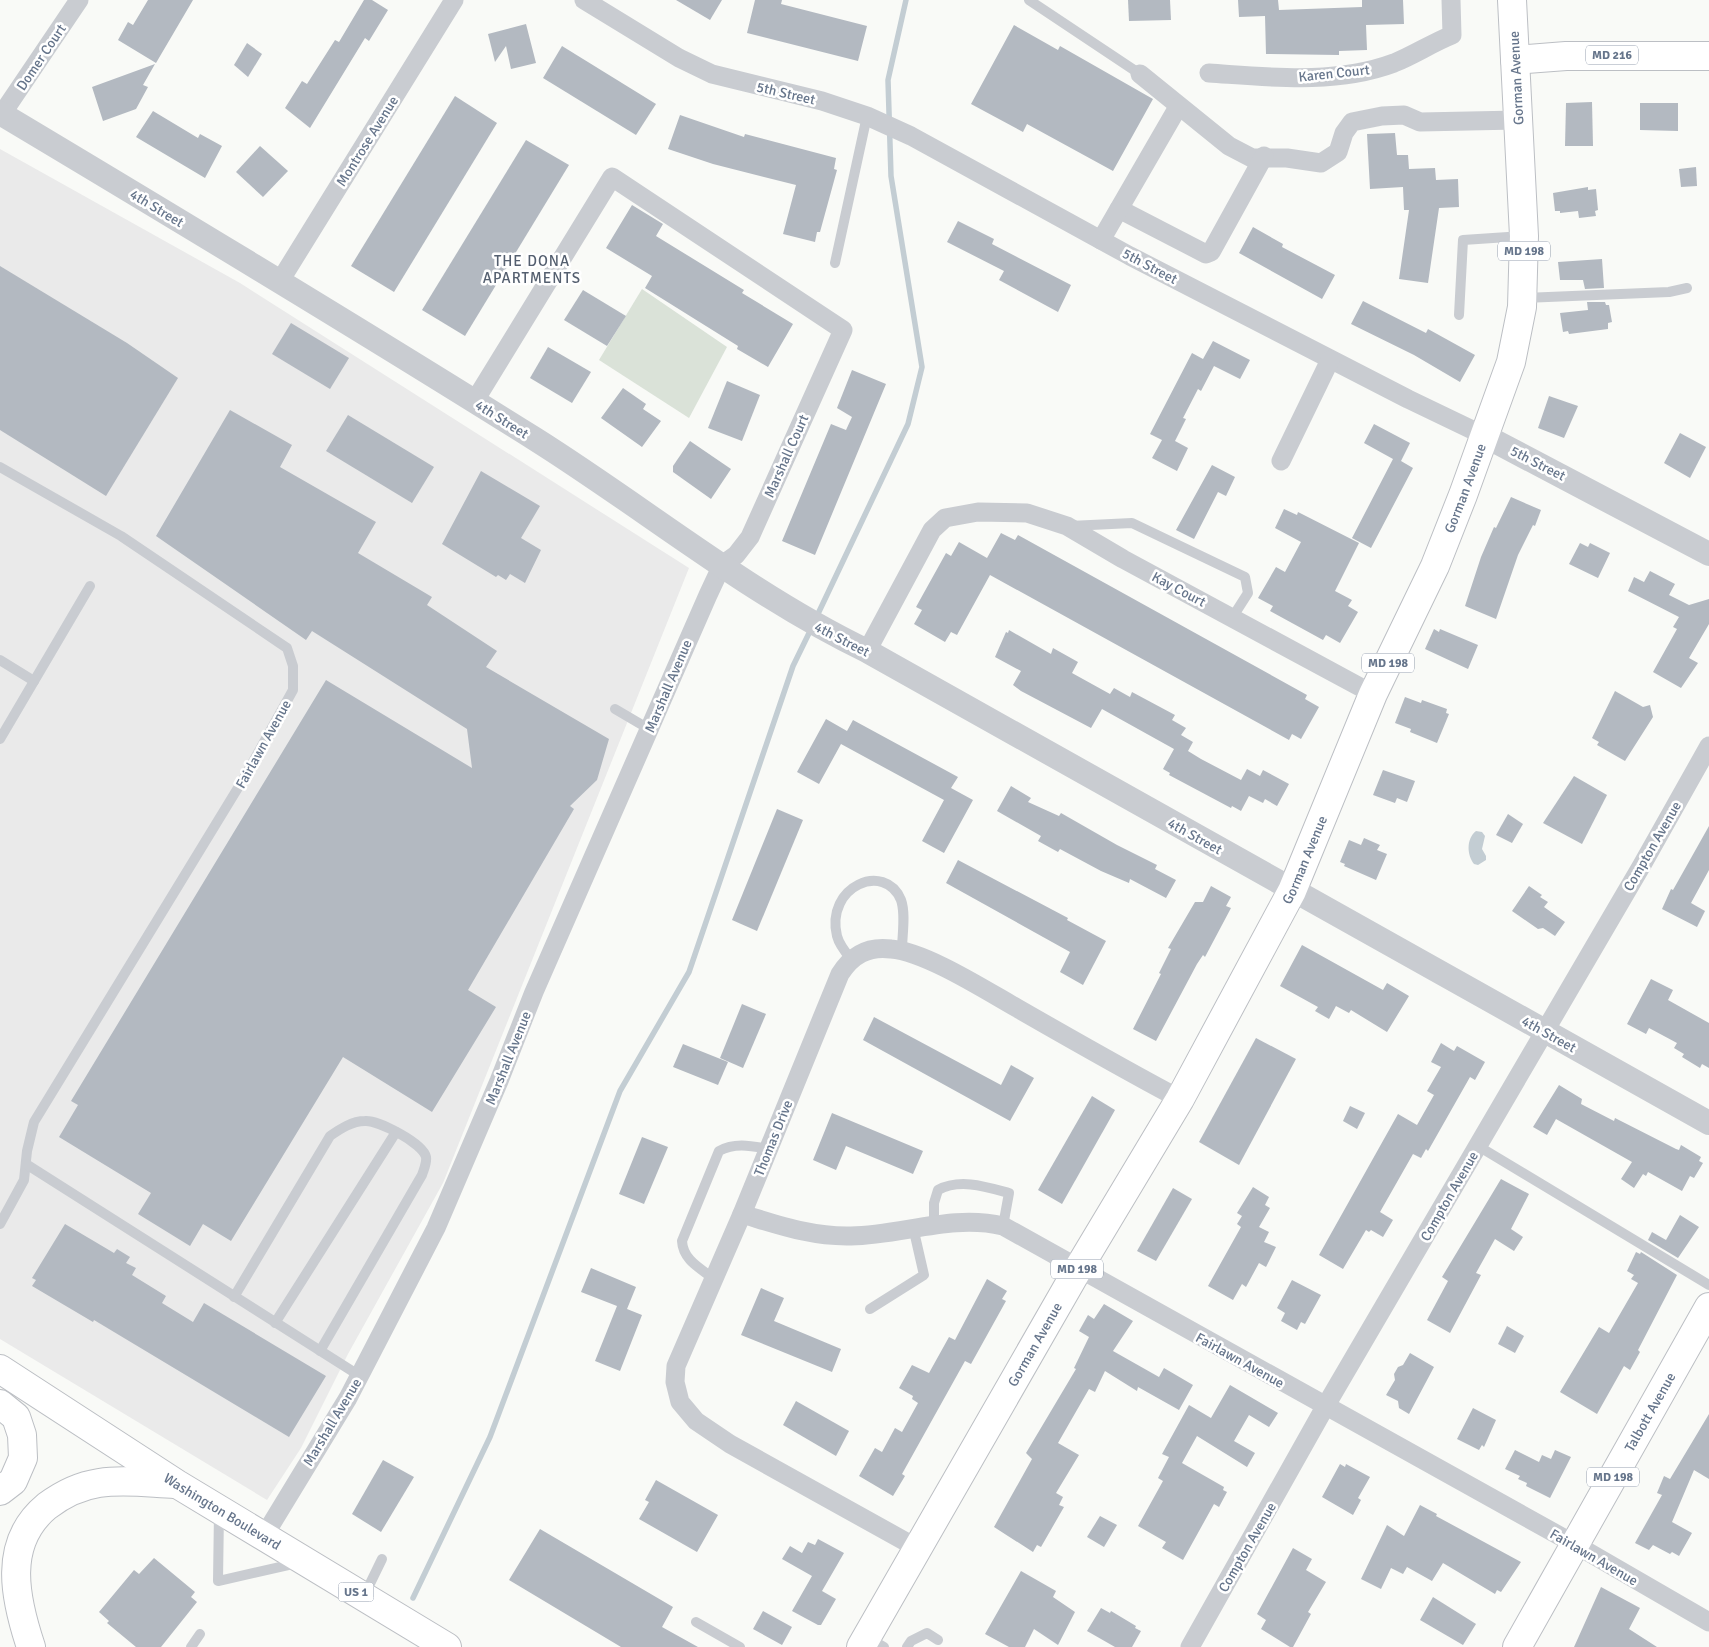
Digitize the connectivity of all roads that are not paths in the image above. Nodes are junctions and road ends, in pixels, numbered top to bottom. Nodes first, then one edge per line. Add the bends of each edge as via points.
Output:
1 (79, 0) edge
2 (454, 0) edge
3 (584, 0) edge
4 (1028, 0) edge
5 (1451, 0) edge
6 (1512, 0) edge
7 (1709, 56) edge
8 (1515, 60) junction
9 (1209, 73) dead end
10 (1140, 74) joint
11 (1178, 107) junction
12 (1, 114) edge
13 (867, 116) junction
14 (1518, 120) junction
15 (1264, 156) junction
16 (1119, 209) junction
17 (1524, 236) junction
18 (1101, 240) junction
19 (835, 263) dead end
20 (280, 281) junction
21 (1687, 288) dead end
22 (1522, 298) junction
23 (1459, 315) dead end
24 (1330, 360) junction
25 (474, 402) junction
26 (1485, 436) junction
27 (1281, 461) dead end
28 (0, 467) edge
29 (1067, 526) junction
30 (1709, 554) edge
31 (722, 565) junction
32 (90, 586) dead end
33 (1232, 618) junction
34 (867, 652) junction
35 (0, 660) edge
36 (34, 681) junction
37 (1373, 694) junction
38 (615, 710) dead end
39 (649, 729) junction
40 (0, 739) edge
41 (1709, 746) edge
42 (1292, 891) junction
43 (902, 950) junction
44 (851, 960) junction
45 (1545, 1032) junction
46 (1180, 1099) junction
47 (1709, 1123) edge
48 (396, 1132) junction
49 (1478, 1146) junction
50 (769, 1148) junction
51 (26, 1164) junction
52 (742, 1214) junction
53 (0, 1224) edge
54 (934, 1224) junction
55 (1004, 1226) junction
56 (913, 1227) junction
57 (1078, 1269) junction
58 (714, 1278) junction
59 (1709, 1286) edge
60 (234, 1297) junction
61 (870, 1309) dead end
62 (1708, 1312) edge
63 (276, 1323) junction
64 (320, 1351) junction
65 (0, 1370) edge
66 (360, 1376) junction
67 (0, 1404) edge
68 (1325, 1407) junction
69 (177, 1484) junction
70 (0, 1491) edge
71 (219, 1508) junction
72 (264, 1536) junction
73 (1576, 1545) junction
74 (917, 1548) junction
75 (382, 1560) dead end
76 (306, 1561) junction
77 (364, 1596) junction
78 (0, 1611) edge
79 (696, 1622) dead end
80 (1709, 1622) edge
81 (200, 1634) dead end
82 (938, 1640) dead end
83 (870, 1644) edge
84 (31, 1647) edge
85 (190, 1647) edge
86 (447, 1647) edge
87 (740, 1647) edge
88 (906, 1647) edge
89 (1190, 1647) edge
90 (1517, 1647) edge

1 - 12 street, Domer Court
2 - 20 street, Montrose Avenue
3 - 13 street, 5th Street via 679,58 712,74 822,101
4 - 10 lane
5 - 9 street, Karen Court via 1452,35 1394,63 1309,78
6 - 8 main road, Gorman Avenue / MD 198
7 - 8 main road, MD 216 via 1566,56
8 - 14 main road, Gorman Avenue / MD 198
10 - 11 street
11 - 15 street via 1229,146 1252,158
11 - 16 street
12 - 20 street, 4th Street
13 - 18 street, 5th Street via 911,136
13 - 19 lane
14 - 15 street via 1420,122 1404,115 1382,116 1352,122 1344,133 1338,152 1321,163
14 - 17 main road, Gorman Avenue / MD 198
15 - 16 street via 1211,252 1206,254
16 - 18 street
17 - 22 main road, Gorman Avenue / MD 198
17 - 23 lane via 1463,240
18 - 24 street, 5th Street
20 - 25 street, 4th Street
21 - 22 lane via 1669,292
22 - 26 main road, Gorman Avenue / MD 198 via 1512,362
24 - 26 street, 5th Street
24 - 27 street
25 - 31 street, 4th Street via 611,488
25 - 31 street, Marshall Court via 612,177 843,330 750,537 736,555
26 - 30 street, 5th Street
26 - 37 main road, Gorman Avenue / MD 198 via 1435,566
28 - 51 lane, Fairlawn Avenue via 121,536 287,648 293,666 293,690 258,754 34,1122
29 - 33 street, Kay Court
29 - 33 lane via 1132,523 1245,577 1248,593
29 - 34 street, Kay Court via 1027,513 978,512 945,518 932,530
31 - 34 street, 4th Street via 800,617
31 - 39 street, Marshall Avenue
32 - 36 lane
33 - 37 street, Kay Court
34 - 42 street, 4th Street
35 - 36 lane
36 - 40 lane
37 - 42 main road, Gorman Avenue / MD 198
38 - 39 lane
39 - 66 street, Marshall Avenue via 538,983 454,1188
41 - 45 street, Compton Avenue
42 - 45 street, 4th Street
42 - 46 main road, Gorman Avenue / MD 198
43 - 44 street via 872,949
43 - 44 lane via 901,901 894,890 868,881 858,884 843,896 835,918 837,938
43 - 46 street via 981,988
44 - 50 street, Thomas Drive via 840,974
45 - 47 street, 4th Street
45 - 49 street, Compton Avenue
46 - 57 main road, Gorman Avenue / MD 198
48 - 60 lane via 366,1120 342,1127 330,1136
48 - 63 lane
48 - 64 lane via 421,1146 426,1166
49 - 59 lane
49 - 68 street, Compton Avenue
50 - 52 street, Thomas Drive
50 - 58 lane via 729,1145 719,1151 682,1241 688,1258
51 - 53 lane, Fairlawn Avenue via 21,1188
51 - 60 lane
52 - 56 street, Fairlawn Avenue via 811,1234 852,1236
52 - 58 street, Thomas Drive
54 - 55 street, Fairlawn Avenue via 973,1221
54 - 55 lane via 938,1190 950,1183 1009,1193
54 - 56 street, Fairlawn Avenue
55 - 57 street, Fairlawn Avenue
56 - 61 lane via 924,1274
57 - 68 street, Fairlawn Avenue
57 - 74 main road, Gorman Avenue / MD 198
58 - 74 street, Thomas Drive via 676,1366 677,1394 686,1411 730,1444
60 - 63 lane
62 - 73 main road, Talbott Avenue / MD 198
63 - 64 lane
64 - 66 lane
65 - 69 main road, Washington Boulevard / US 1
66 - 72 street, Marshall Avenue
67 - 70 main road via 16,1417 22,1435 23,1458 12,1481
68 - 73 street, Fairlawn Avenue
68 - 89 street, Compton Avenue
69 - 71 main road, Washington Boulevard / US 1
69 - 84 main road via 99,1483 69,1492 39,1513 22,1538 16,1561 17,1597
71 - 72 main road, Washington Boulevard / US 1
71 - 76 lane via 218,1581
72 - 76 main road, Washington Boulevard / US 1
73 - 80 street, Fairlawn Avenue
73 - 90 main road, Talbott Avenue / MD 198
74 - 83 main road, Gorman Avenue / MD 198
75 - 77 lane
76 - 77 main road, Washington Boulevard / US 1
77 - 86 main road, Washington Boulevard / US 1
78 - 84 main road
79 - 87 lane
81 - 85 lane
82 - 88 lane via 926,1633

